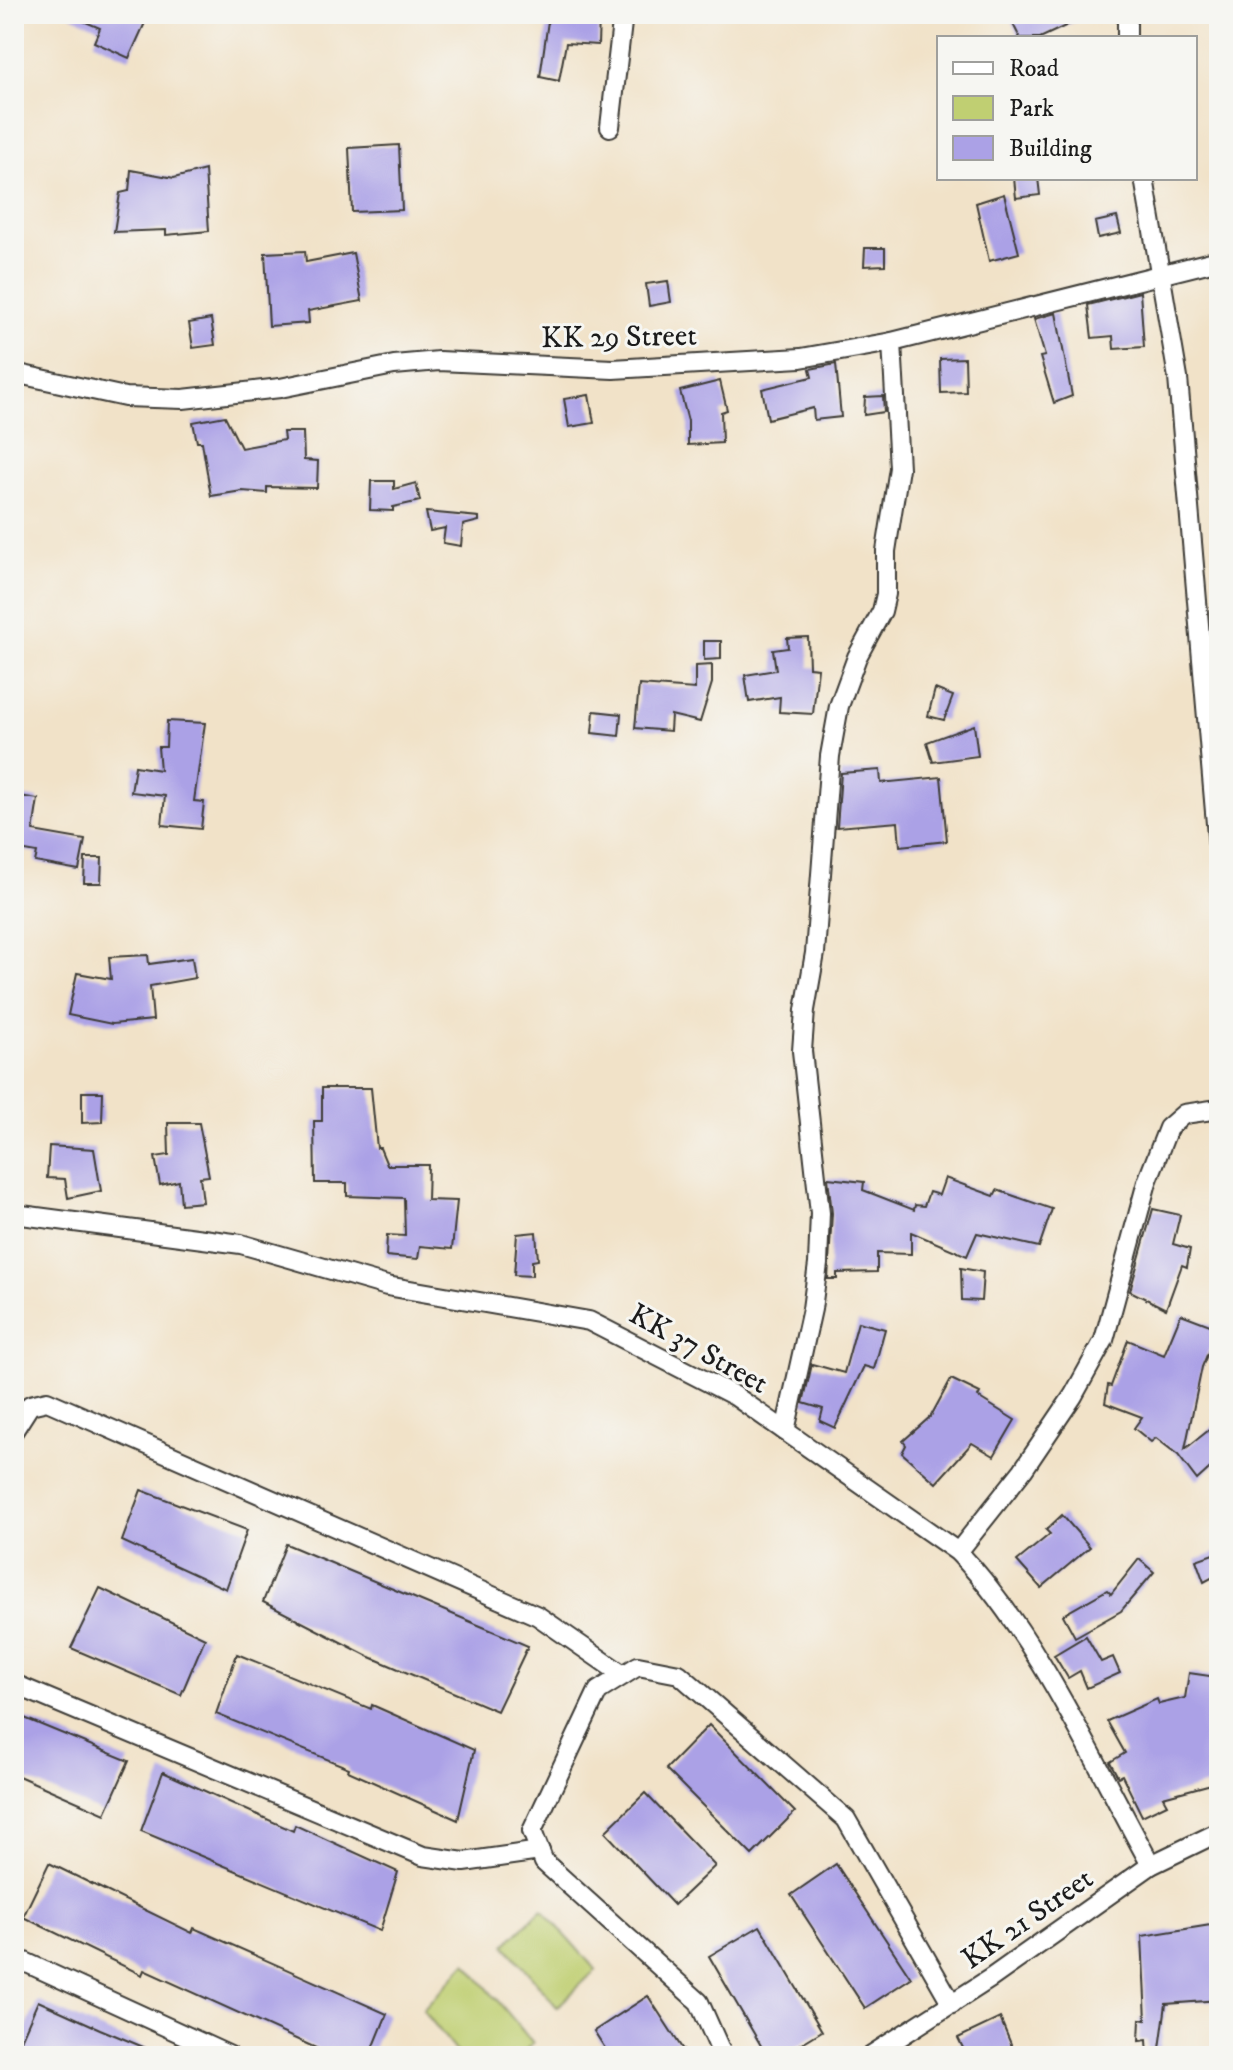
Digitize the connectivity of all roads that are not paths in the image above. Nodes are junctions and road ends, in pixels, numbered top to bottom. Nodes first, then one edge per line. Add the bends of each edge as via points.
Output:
1 (623, 14) edge
2 (1127, 14) edge
3 (1127, 36) edge
4 (610, 127) dead end
5 (1144, 180) edge
6 (1219, 260) edge
7 (1162, 274) junction
8 (892, 342) junction
9 (14, 373) edge
10 (1219, 859) edge
11 (1219, 1109) edge
12 (14, 1214) edge
13 (14, 1430) edge
14 (785, 1431) junction
15 (958, 1552) junction
16 (623, 1675) junction
17 (14, 1684) edge
18 (1219, 1832) edge
19 (540, 1851) junction
20 (1151, 1865) junction
21 (14, 1957) edge
22 (952, 2004) junction
23 (230, 2056) edge
24 (723, 2056) edge
25 (870, 2056) edge

1 - 4 street
2 - 3 street
5 - 7 street
6 - 7 street, KK 29 Street
7 - 8 street, KK 29 Street
7 - 10 street via 1181,409
8 - 9 street, KK 29 Street via 801,358 613,369 439,361 183,399 125,397
8 - 14 street via 899,468 886,551 886,594 839,706 805,1010 802,1051 820,1213 812,1309
11 - 15 street via 1184,1114 1168,1128 1147,1182 1104,1340 1023,1470
12 - 14 street, KK 37 Street via 241,1244 387,1286 589,1321 735,1396
13 - 16 street via 30,1405 47,1401 525,1610
14 - 15 street, KK 37 Street
15 - 20 street, KK 37 Street via 1006,1608
16 - 19 street via 598,1691 532,1831
16 - 22 street via 638,1666 679,1674 846,1819
17 - 19 street via 423,1856 464,1862
18 - 20 street, KK 21 Street
19 - 24 street via 544,1862 699,2002
20 - 22 street, KK 21 Street
21 - 23 street
22 - 25 street, KK 21 Street

